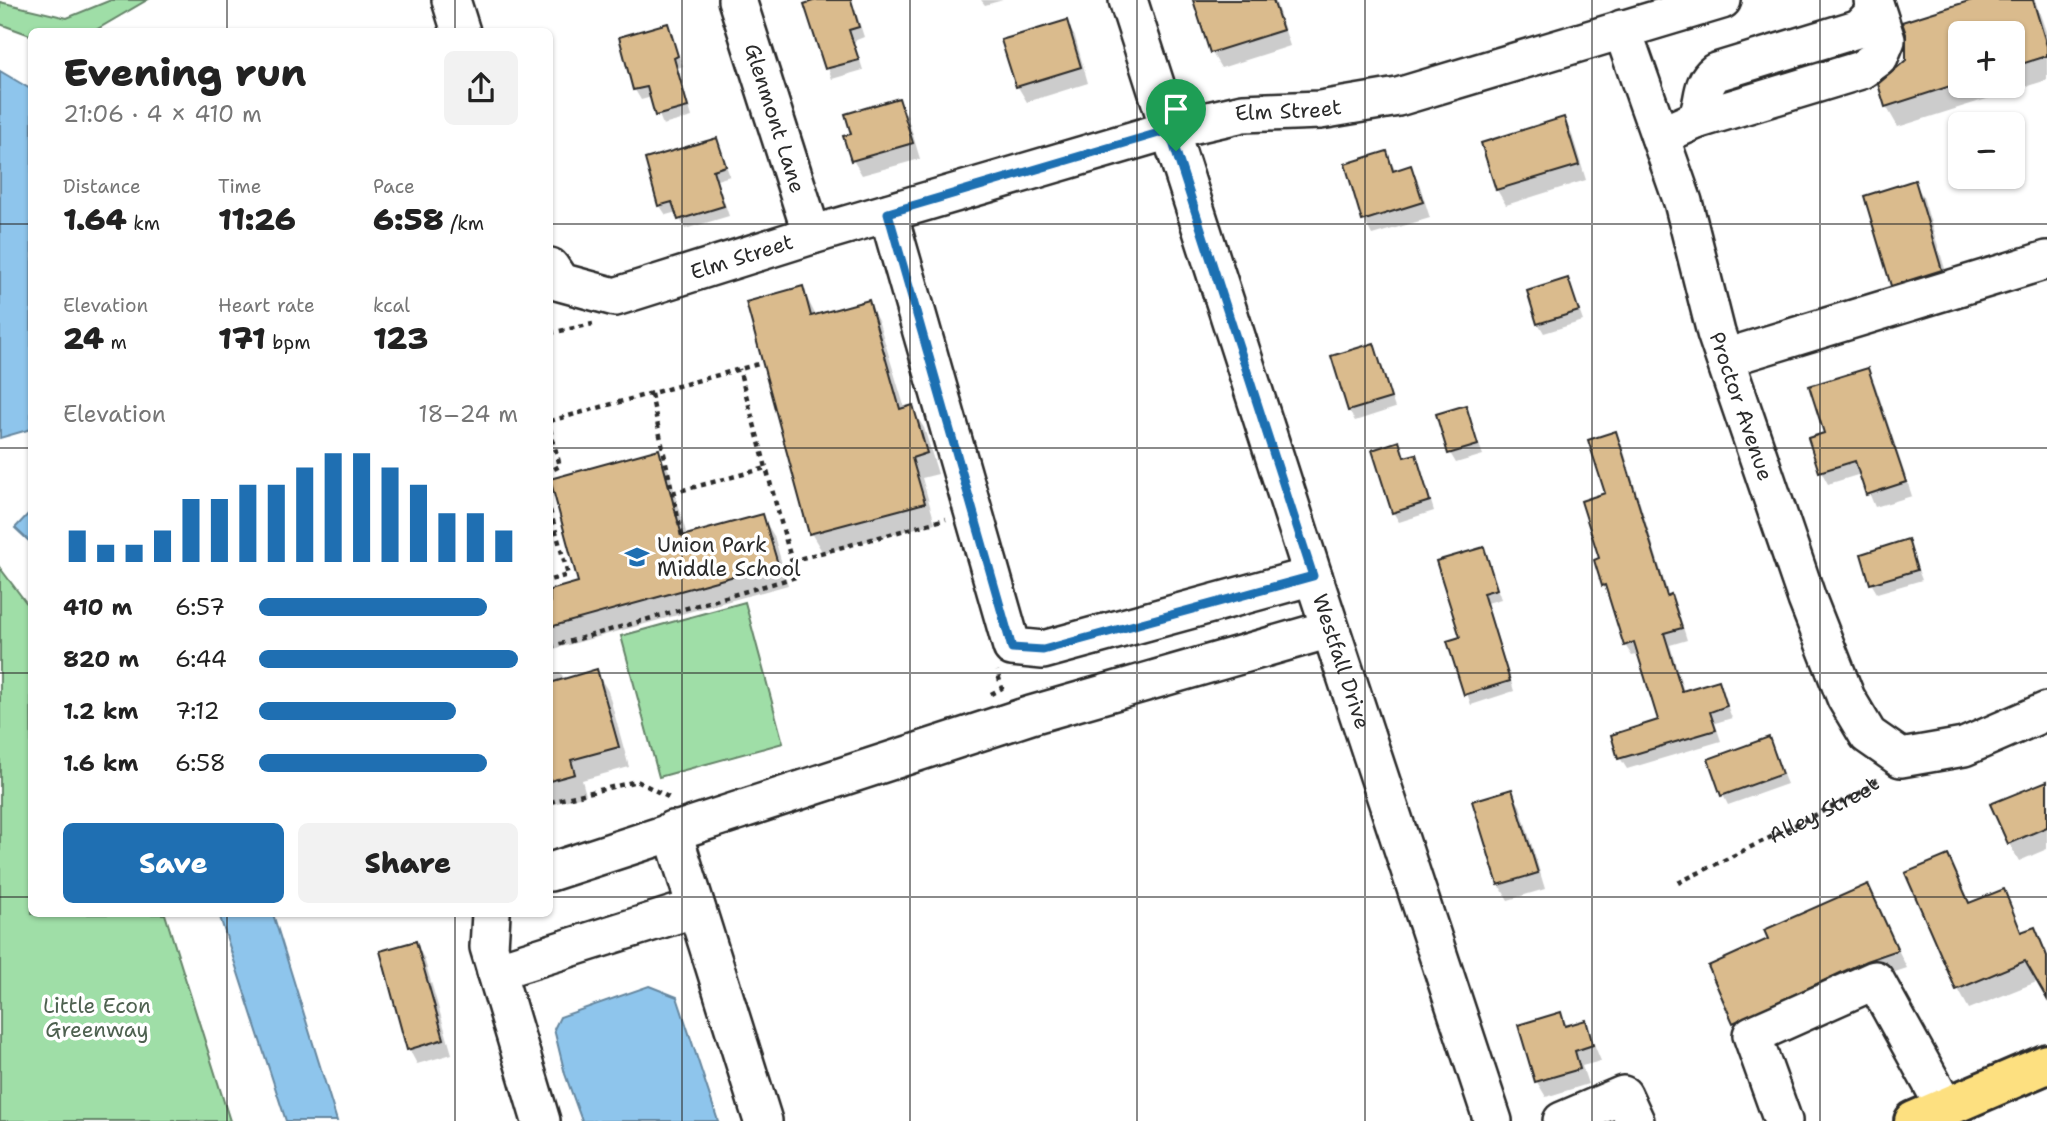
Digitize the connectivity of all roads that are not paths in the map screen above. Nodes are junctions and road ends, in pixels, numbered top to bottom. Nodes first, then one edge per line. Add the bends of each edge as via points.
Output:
1 (451, 0) edge
2 (737, 0) edge
3 (1128, 0) edge
4 (1722, 0) edge
5 (1874, 6) edge
6 (460, 28) edge
7 (1622, 29) junction
8 (1169, 130) junction
9 (1660, 136) junction
10 (888, 213) junction
11 (812, 235) junction
12 (2047, 260) edge
13 (553, 272) edge
14 (1724, 358) junction
15 (1313, 576) junction
16 (1330, 629) junction
17 (2047, 711) edge
18 (678, 818) junction
19 (553, 871) edge
20 (696, 908) junction
21 (491, 917) edge
22 (496, 971) junction
23 (2047, 1064) edge
24 (1930, 1114) edge
25 (541, 1121) edge
26 (762, 1121) edge
27 (1493, 1121) edge
28 (1562, 1121) edge
29 (1634, 1121) edge
30 (1783, 1121) edge

1 - 6 street
2 - 11 street, Glenmont Lane
3 - 8 street, Westfall Drive
4 - 7 street, Elm Street
5 - 9 street via 1886,40 1879,57 1861,70 1696,120
7 - 8 street, Elm Street via 1398,97 1320,110 1243,113
7 - 9 street, Proctor Avenue
8 - 10 street, Elm Street
8 - 15 street, Westfall Drive
9 - 14 street, Proctor Avenue via 1683,202
10 - 11 street, Elm Street
10 - 15 street via 1012,648 1043,650
11 - 13 street, Elm Street via 605,311 560,282
12 - 14 street
14 - 17 street, Proctor Avenue via 1807,599 1846,698 1868,735 1901,758 1964,747
15 - 16 street, Westfall Drive
16 - 18 street
16 - 27 street, Westfall Drive
18 - 19 street
18 - 20 street
20 - 22 street
20 - 26 street
21 - 22 street via 489,947
22 - 25 street
23 - 24 highway
24 - 30 street via 1875,980 1752,1035
28 - 29 street via 1623,1095

